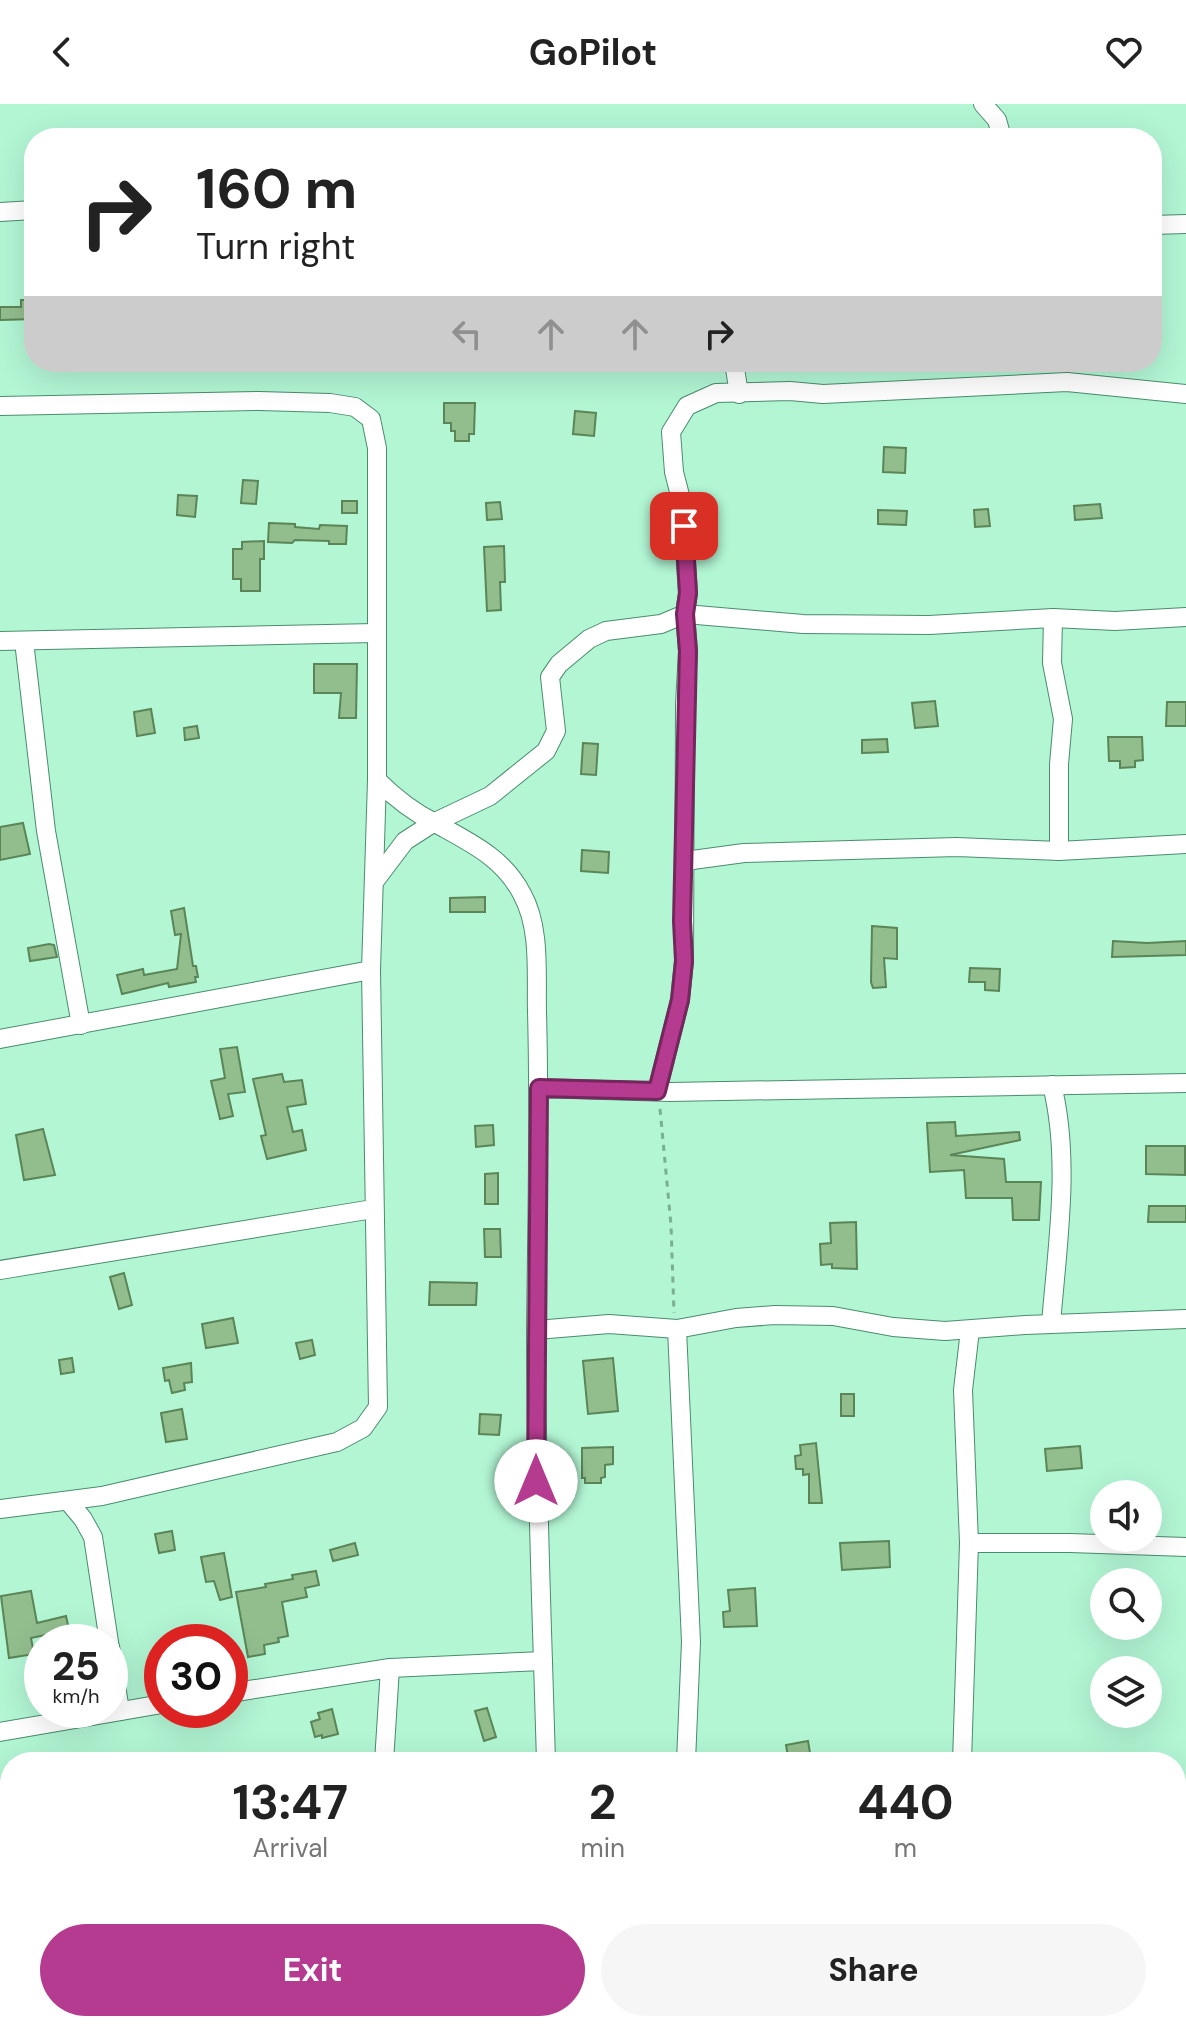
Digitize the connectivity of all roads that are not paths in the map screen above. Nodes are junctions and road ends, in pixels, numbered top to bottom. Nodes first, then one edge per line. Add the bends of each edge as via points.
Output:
1 (983, 104) edge
2 (999, 128) edge
3 (24, 211) edge
4 (0, 212) edge
5 (1186, 224) edge
6 (1162, 225) edge
7 (736, 372) edge
8 (739, 394) junction
9 (1186, 394) edge
10 (0, 406) edge
11 (685, 614) junction
12 (1186, 617) edge
13 (1053, 618) junction
14 (720, 619) junction
15 (375, 633) junction
16 (0, 641) edge
17 (24, 641) junction
18 (688, 651) junction
19 (377, 780) junction
20 (433, 823) junction
21 (1186, 844) edge
22 (1059, 851) junction
23 (685, 861) junction
24 (374, 882) junction
25 (371, 970) junction
26 (81, 1025) junction
27 (0, 1039) edge
28 (1186, 1083) edge
29 (1052, 1085) junction
30 (539, 1088) junction
31 (657, 1091) junction
32 (373, 1209) junction
33 (0, 1270) edge
34 (1186, 1319) edge
35 (1051, 1324) junction
36 (677, 1329) junction
37 (536, 1330) junction
38 (970, 1330) junction
39 (68, 1501) junction
40 (0, 1509) edge
41 (969, 1543) junction
42 (1186, 1547) edge
43 (107, 1624) edge
44 (543, 1661) junction
45 (390, 1668) junction
46 (248, 1690) edge
47 (24, 1728) edge
48 (0, 1732) edge
49 (385, 1752) edge
50 (546, 1752) edge
51 (686, 1752) edge
52 (962, 1752) edge

1 - 2 street
3 - 4 street
5 - 6 street
7 - 8 street
8 - 9 street via 1067,382
8 - 11 street via 716,393 687,406 671,432 686,550
10 - 15 street via 259,401 355,407 371,419 377,448
11 - 14 street
11 - 18 street
11 - 20 street via 661,624 606,631 576,647 550,677 556,731 546,751 490,796
12 - 13 street
13 - 14 street via 929,625
13 - 22 street via 1052,663 1063,719
14 - 18 street via 698,635
15 - 17 street
15 - 19 street
16 - 17 street
17 - 26 street via 46,831
18 - 23 street
19 - 20 street
19 - 24 street
20 - 24 street via 405,841
20 - 30 street via 493,857 523,894 534,925
21 - 22 street
22 - 23 street via 957,847 744,853
23 - 31 street via 680,1000
24 - 25 street
25 - 26 street
25 - 32 street
26 - 27 street
28 - 29 street
29 - 31 street
29 - 35 street via 1061,1142
30 - 31 street
30 - 37 street
32 - 33 street
32 - 39 street via 378,1407 363,1428 337,1442
34 - 35 street
35 - 38 street
36 - 37 street via 609,1324
36 - 38 street via 736,1318 804,1315
36 - 51 street via 691,1642
37 - 44 street
38 - 41 street via 963,1390
39 - 40 street
39 - 43 street via 93,1537
41 - 42 street
41 - 52 street
44 - 45 street
44 - 50 street
45 - 46 street
45 - 49 street
47 - 48 street

